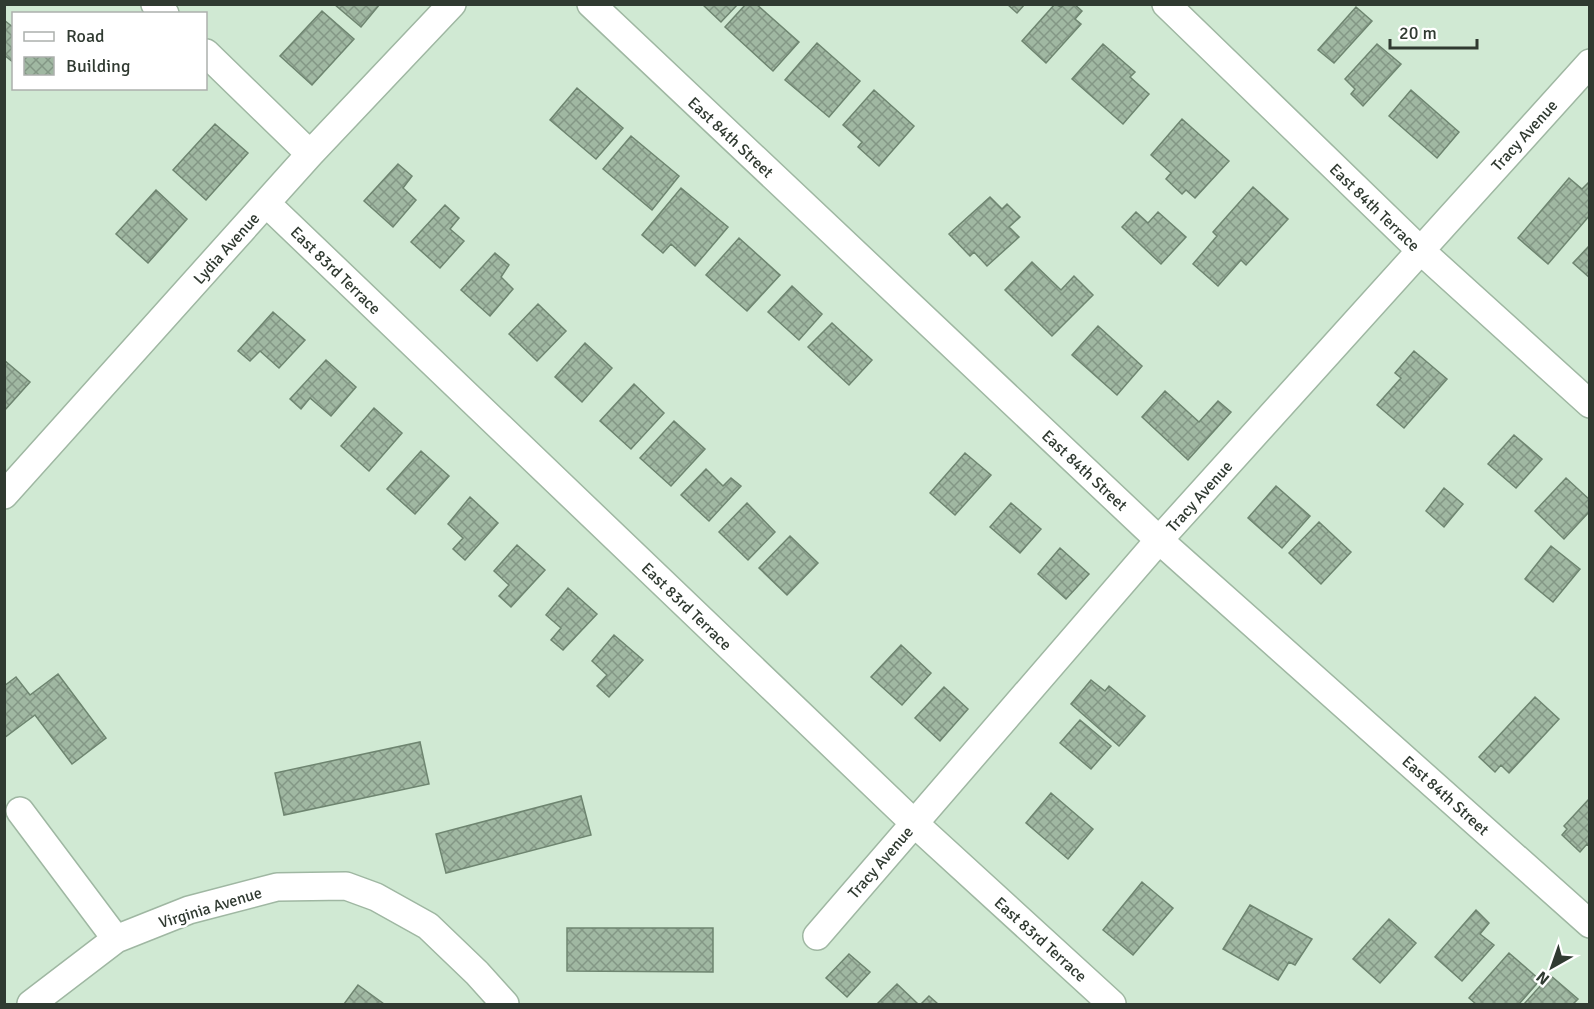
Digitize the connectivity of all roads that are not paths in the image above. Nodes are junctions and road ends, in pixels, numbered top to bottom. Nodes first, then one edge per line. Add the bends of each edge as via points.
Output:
1 (452, 4) edge
2 (591, 4) edge
3 (1166, 4) edge
4 (207, 54) edge
5 (1590, 63) edge
6 (310, 154) junction
7 (266, 203) junction
8 (1420, 250) junction
9 (1590, 404) edge
10 (4, 495) edge
11 (1159, 540) junction
12 (20, 811) dead end
13 (914, 823) junction
14 (1590, 924) edge
15 (817, 936) dead end
16 (117, 939) junction
17 (31, 1005) edge
18 (505, 1005) edge
19 (1112, 1005) edge

1 - 6 street, Lydia Avenue
2 - 11 street, East 84th Street
3 - 8 street, East 84th Terrace
4 - 6 street
5 - 8 street, Tracy Avenue
6 - 7 street, Lydia Avenue
7 - 10 street, Lydia Avenue
7 - 13 street, East 83rd Terrace
8 - 9 street, East 84th Terrace
8 - 11 street, Tracy Avenue
11 - 13 street, Tracy Avenue
11 - 14 street, East 84th Street
12 - 16 street
13 - 15 street, Tracy Avenue
13 - 19 street, East 83rd Terrace
16 - 17 street, Virginia Avenue
16 - 18 street, Virginia Avenue via 189,910 276,887 346,886 376,897 428,926

